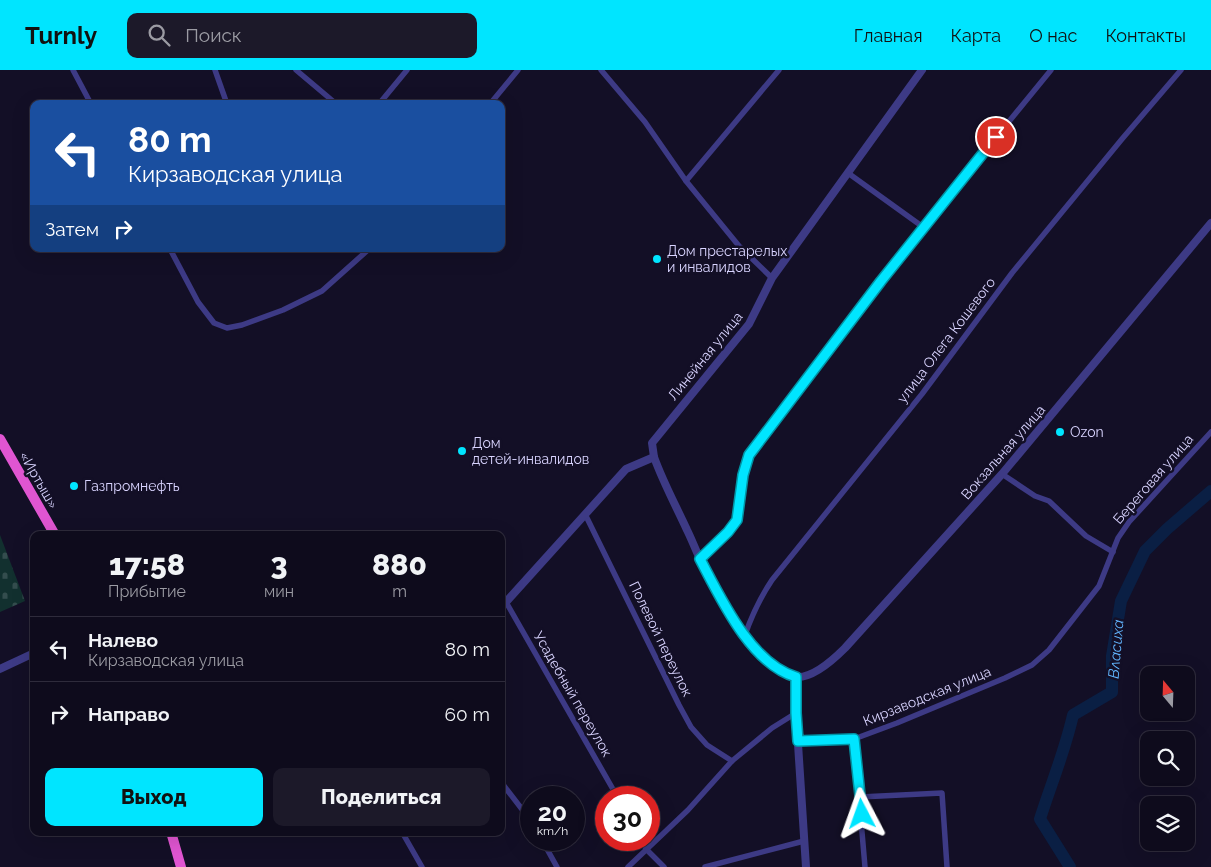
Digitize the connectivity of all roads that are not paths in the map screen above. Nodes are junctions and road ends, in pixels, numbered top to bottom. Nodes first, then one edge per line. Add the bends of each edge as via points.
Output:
1 (73, 70) edge
2 (215, 70) edge
3 (296, 70) edge
4 (407, 70) edge
5 (518, 70) edge
6 (601, 70) edge
7 (779, 70) edge
8 (922, 70) edge
9 (1051, 70) edge
10 (1181, 70) edge
11 (89, 100) edge
12 (226, 100) edge
13 (330, 100) edge
14 (382, 100) edge
15 (493, 100) edge
16 (848, 173) junction
17 (686, 181) junction
18 (1211, 223) edge
19 (924, 227) junction
20 (172, 252) edge
21 (366, 252) edge
22 (772, 278) junction
23 (1211, 432) edge
24 (0, 439) edge
25 (654, 457) junction
26 (1002, 474) junction
27 (585, 514) junction
28 (53, 531) edge
29 (1113, 552) junction
30 (700, 559) junction
31 (505, 602) edge
32 (505, 605) edge
33 (745, 635) junction
34 (30, 654) edge
35 (1032, 664) joint
36 (0, 669) edge
37 (796, 677) junction
38 (796, 713) junction
39 (854, 739) junction
40 (798, 741) junction
41 (732, 761) junction
42 (611, 786) edge
43 (505, 787) edge
44 (860, 797) junction
45 (520, 807) edge
46 (172, 836) edge
47 (404, 836) edge
48 (660, 837) edge
49 (804, 841) junction
50 (548, 851) edge
51 (646, 851) edge
52 (648, 851) edge
53 (181, 867) edge
54 (422, 867) edge
55 (557, 867) edge
56 (628, 867) edge
57 (664, 867) edge
58 (705, 867) edge
59 (806, 867) edge
60 (865, 867) edge
61 (947, 867) edge

1 - 11 street
2 - 12 street
3 - 13 street
4 - 14 street
5 - 15 street
6 - 17 street via 645,122
7 - 17 street
8 - 16 street, Линейная улица
9 - 19 street
10 - 33 street, улица Олега Кошевого via 1012,273 922,394 772,580 752,614
16 - 19 street
16 - 22 street, Линейная улица
17 - 22 street via 739,246
18 - 26 street, Вокзальная улица
19 - 30 street via 749,455 737,520
20 - 21 street via 198,302 214,323 227,328 283,310 322,291
22 - 25 street, Линейная улица via 749,324 652,443
23 - 29 street, Береговая улица via 1130,522 1118,538
24 - 28 highway, «Иртыш»
25 - 27 street via 626,469
25 - 30 street
26 - 29 street via 1035,496 1049,501 1086,536
26 - 37 street, Вокзальная улица via 845,648 828,664 806,676
27 - 31 street
27 - 41 street, Полевой переулок via 691,727 707,745
29 - 35 street, Береговая улица via 1099,586 1048,650
30 - 33 street
32 - 42 street, Усадебный переулок
33 - 37 street via 763,658 784,673
34 - 36 street
35 - 39 street, Кирзаводская улица
37 - 38 street
38 - 40 street
38 - 41 street
39 - 40 street, Кирзаводская улица
39 - 44 street
40 - 49 street
41 - 48 street
43 - 45 street
44 - 60 street
44 - 61 street via 942,793
46 - 53 highway
47 - 54 street
49 - 58 street
49 - 59 street
50 - 55 street
51 - 56 street
52 - 57 street

